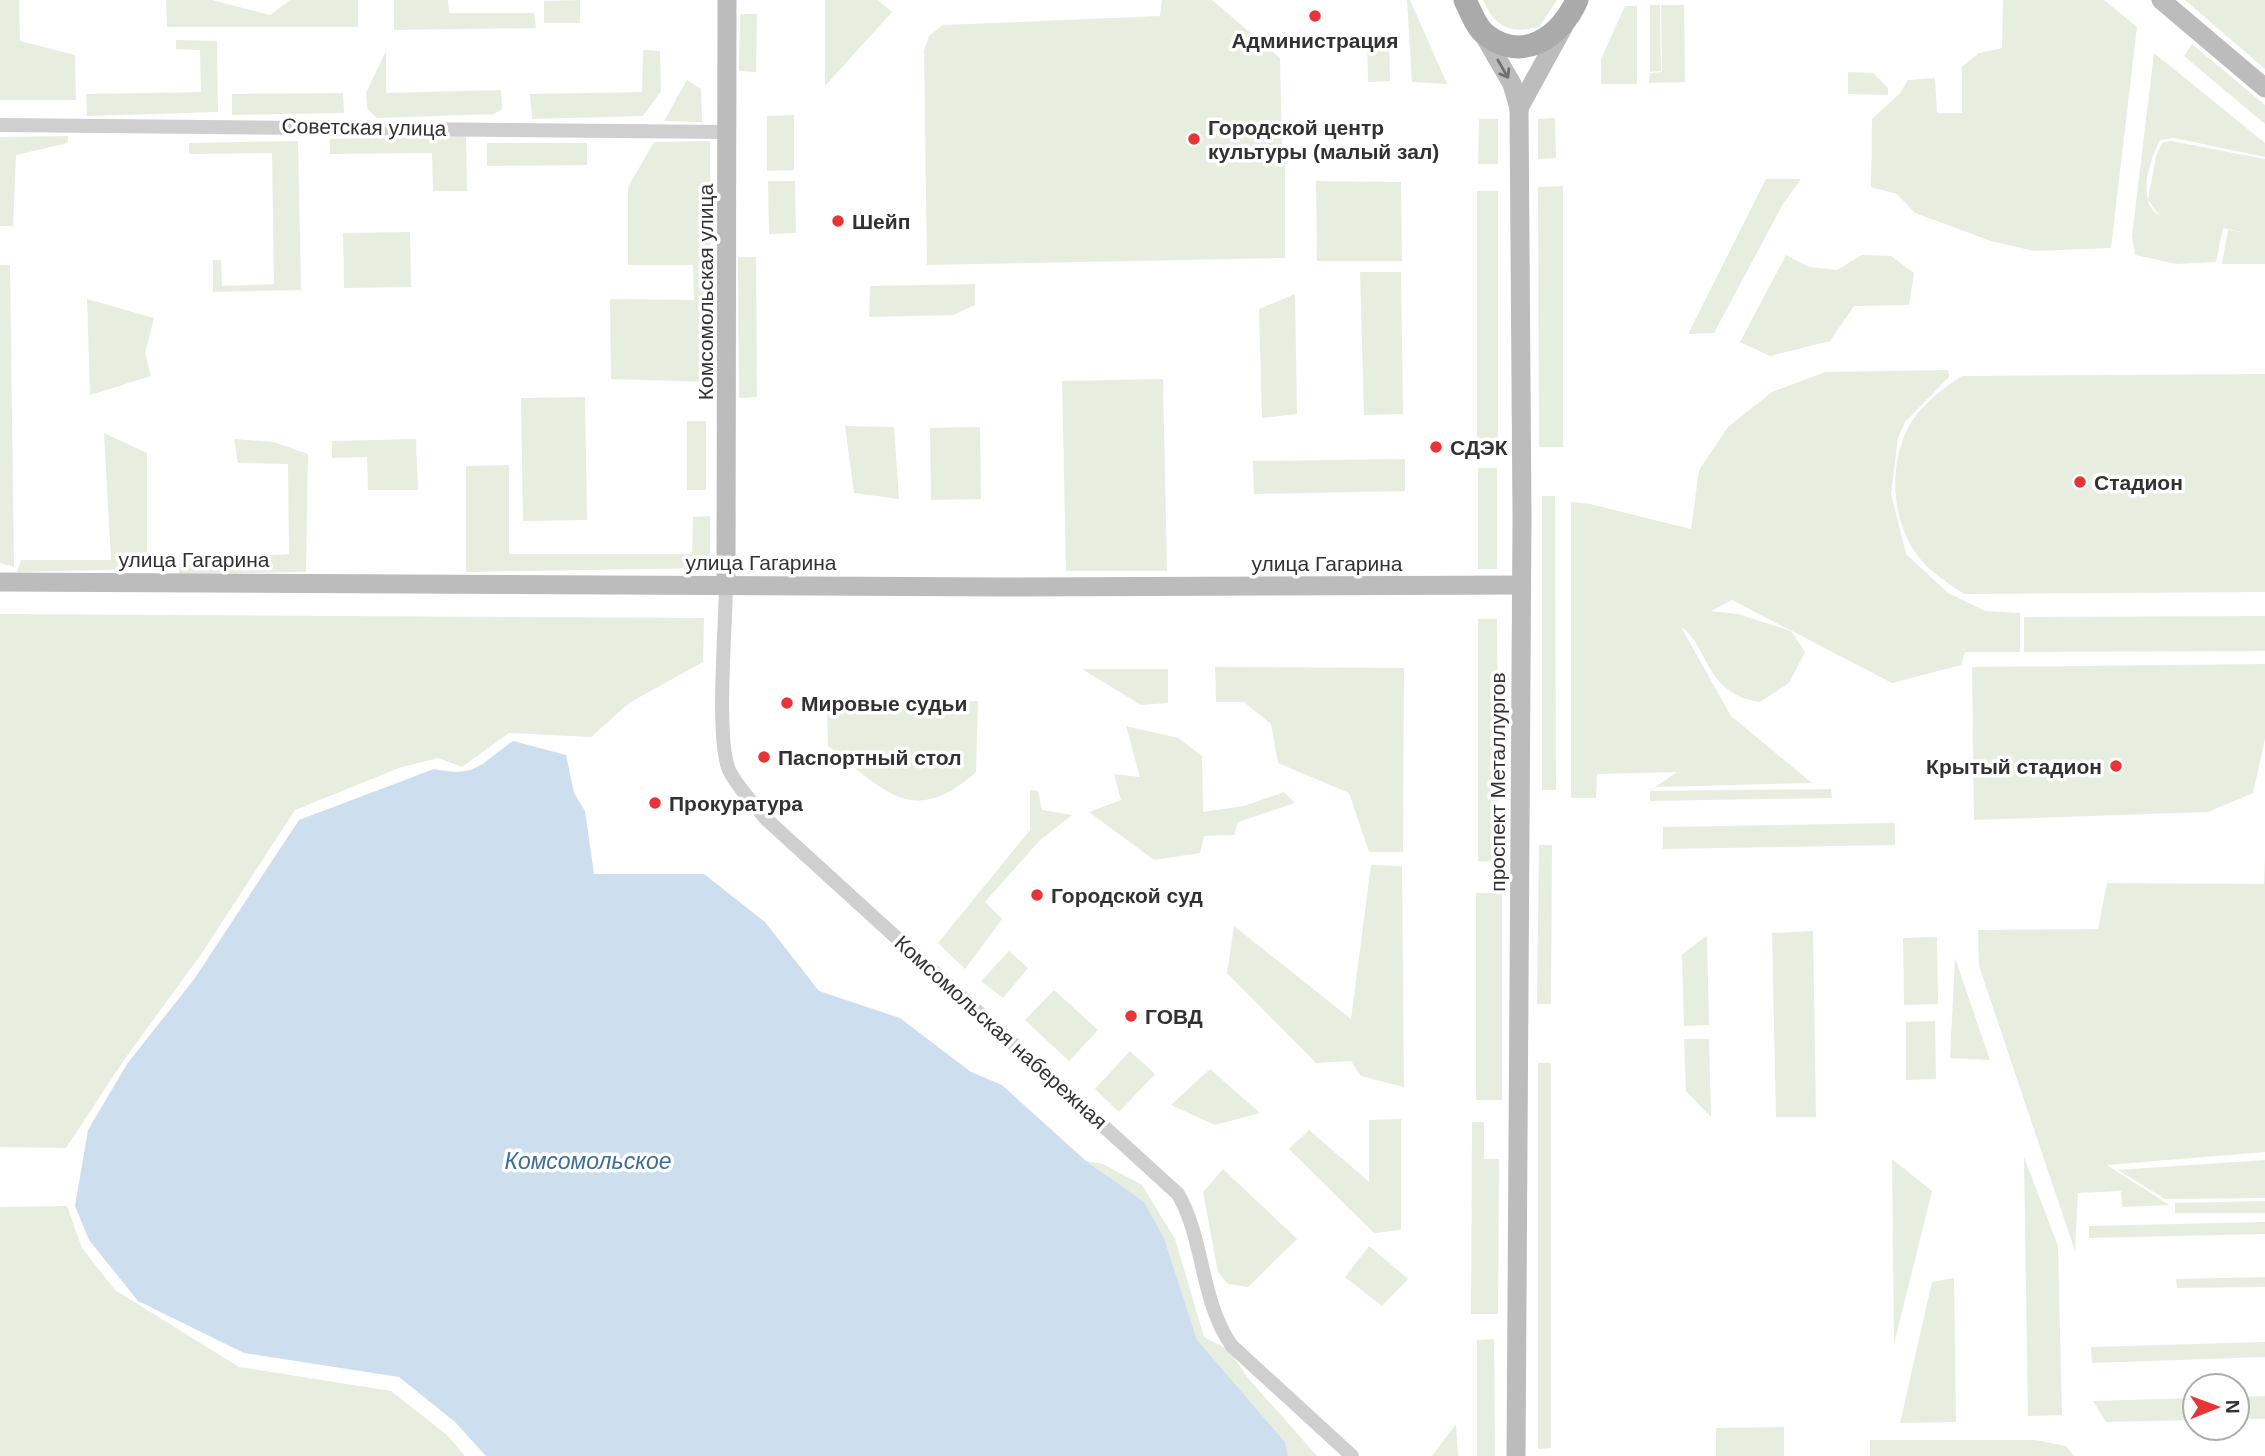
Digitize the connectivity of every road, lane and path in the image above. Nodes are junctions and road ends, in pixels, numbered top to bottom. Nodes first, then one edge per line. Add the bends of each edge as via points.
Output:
1 (727, 0) edge
2 (1465, 0) edge
3 (1577, 0) edge
4 (2161, 0) edge
5 (1564, 26) junction
6 (1482, 32) junction
7 (2265, 88) edge
8 (1519, 108) junction
9 (0, 125) edge
10 (728, 132) junction
11 (0, 582) edge
12 (726, 584) junction
13 (1521, 585) junction
14 (1352, 1456) edge
15 (1516, 1456) edge

1 - 10 main road, Комсомольская улица
2 - 6 main road
3 - 5 main road
4 - 7 main road
5 - 6 main road via 1542,43 1523,46 1501,43
5 - 8 main road, проспект Металлургов
6 -> 8 main road, проспект Металлургов via 1512,84
8 - 13 main road, проспект Металлургов
9 - 10 street, Советская улица
10 - 12 main road, Комсомольская улица
11 - 12 main road, улица Гагарина
12 - 13 main road, улица Гагарина
12 - 14 street, Комсомольская набережная via 722,739 728,770 741,789 766,819 1178,1194 1193,1225 1218,1327 1232,1346
13 - 15 main road, проспект Металлургов

